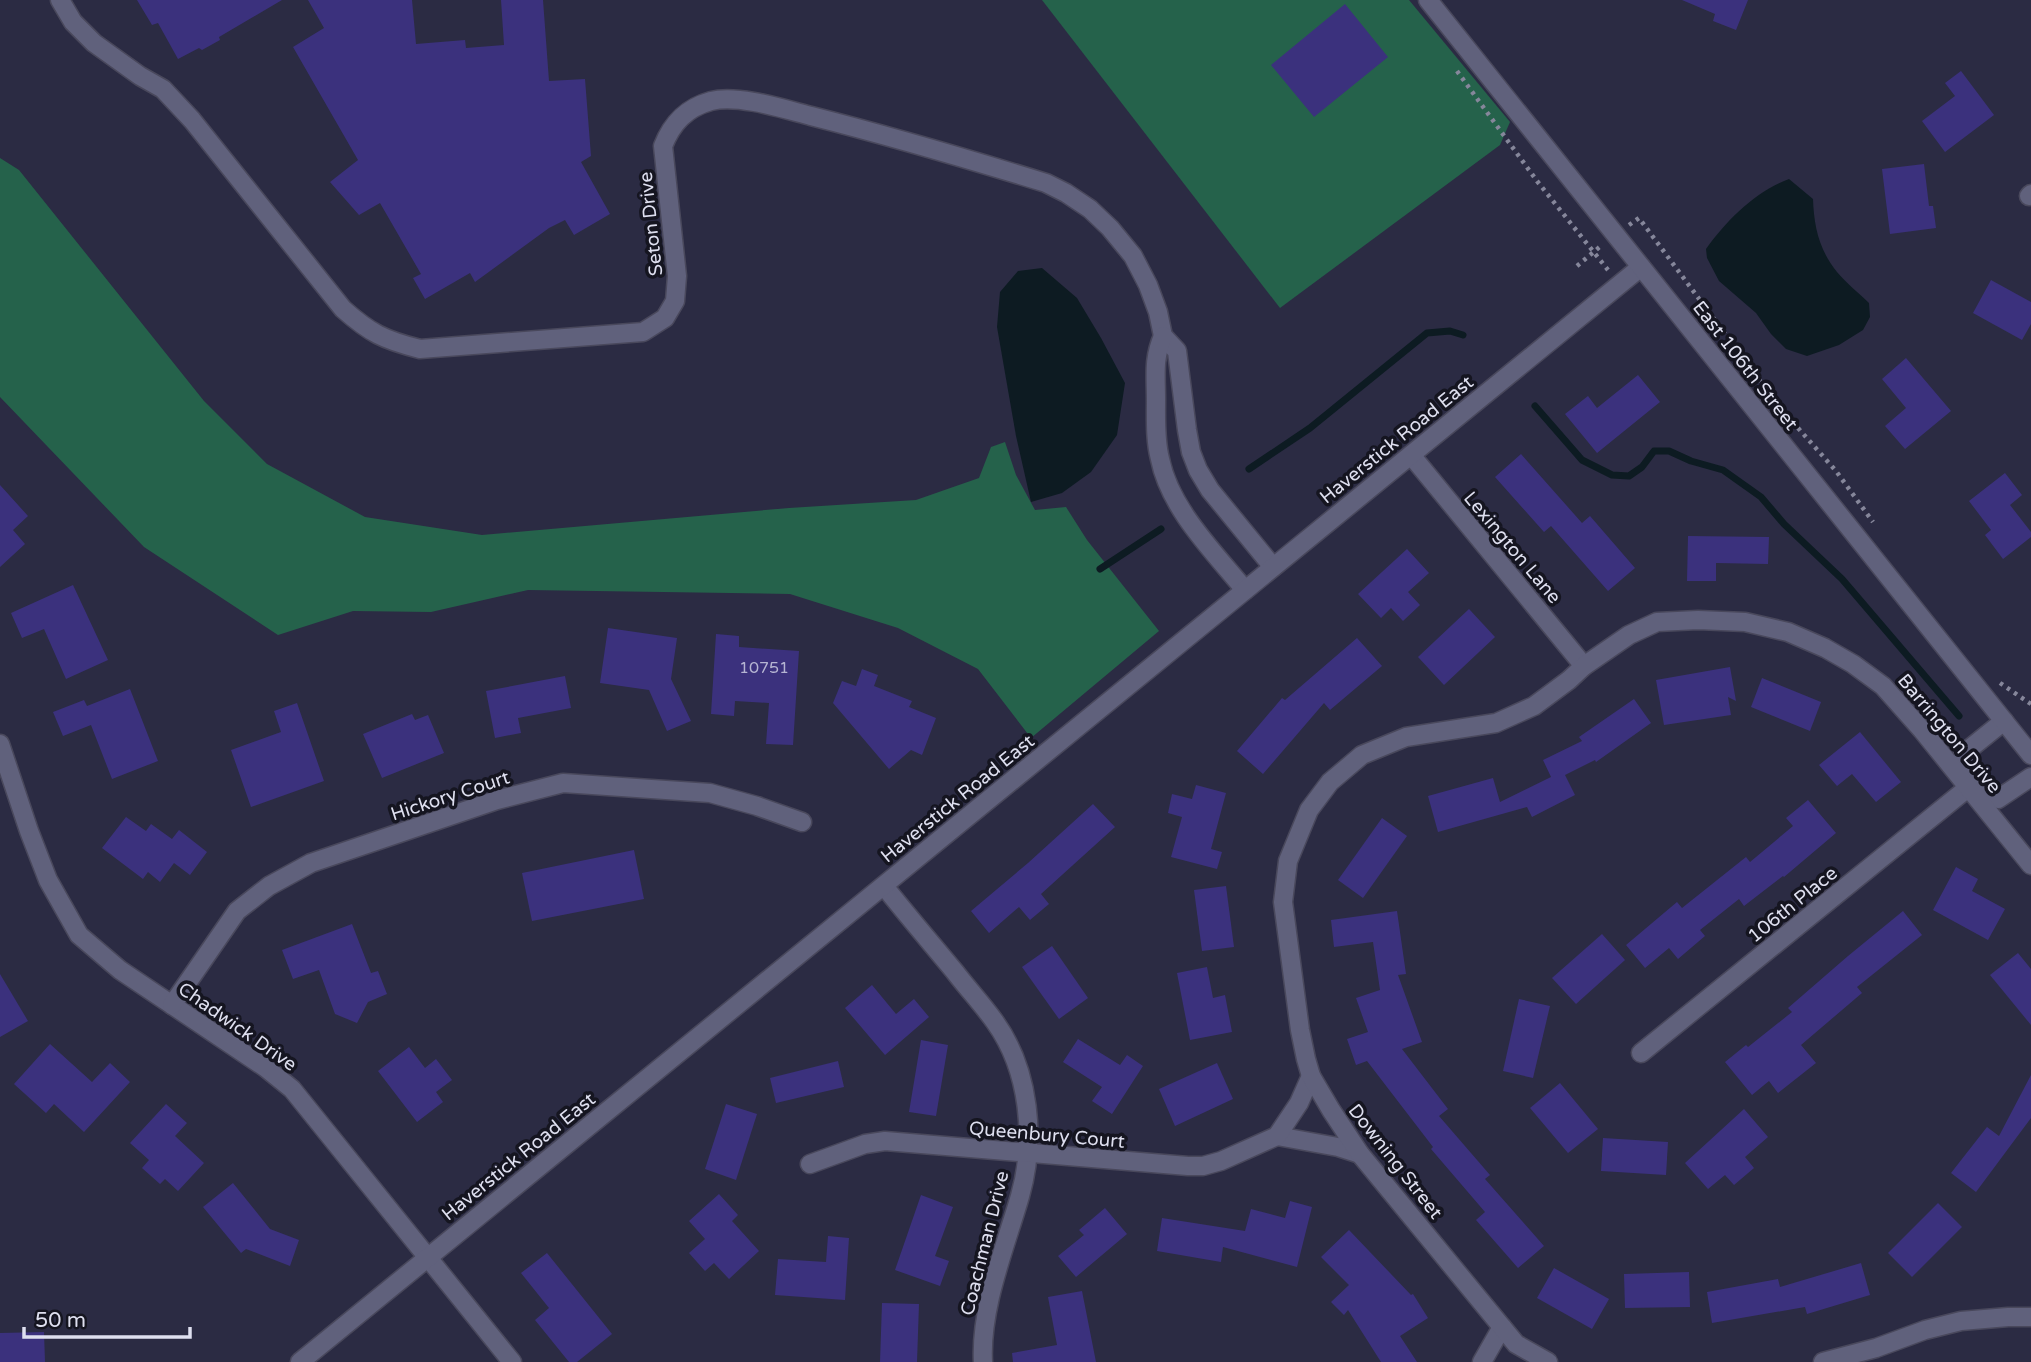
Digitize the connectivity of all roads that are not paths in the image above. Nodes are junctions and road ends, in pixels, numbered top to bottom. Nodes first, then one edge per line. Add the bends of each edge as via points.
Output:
1 (60, 0) edge
2 (1429, 0) edge
3 (1641, 267) junction
4 (1163, 336) junction
5 (1411, 455) junction
6 (1273, 567) junction
7 (1245, 590) junction
8 (1584, 666) junction
9 (2004, 721) junction
10 (0, 744) edge
11 (2031, 755) edge
12 (2031, 777) edge
13 (1969, 787) junction
14 (802, 822) dead end
15 (2031, 864) edge
16 (884, 886) junction
17 (1283, 902) joint
18 (172, 1005) junction
19 (1641, 1053) dead end
20 (1311, 1076) junction
21 (1277, 1136) junction
22 (1027, 1153) junction
23 (1360, 1154) junction
24 (810, 1164) dead end
25 (428, 1257) junction
26 (2031, 1317) edge
27 (1502, 1327) junction
28 (300, 1362) edge
29 (512, 1362) edge
30 (983, 1362) edge
31 (1482, 1362) edge
32 (1548, 1362) edge
33 (1823, 1362) edge

1 - 4 street, Seton Drive via 94,43 163,89 343,309 363,328 388,341 420,349 643,332 665,318 675,301 677,276 663,146 670,128 681,118 697,106 724,100 852,126 1046,183 1066,193 1090,209 1133,256 1148,285
2 - 3 street, East 106th Street
3 - 5 street, Haverstick Road East
3 - 9 street, East 106th Street
4 - 6 street, Seton Drive via 1177,351 1187,430 1198,470
4 - 7 street, Seton Drive via 1156,354 1157,443 1164,475 1185,514
5 - 6 street, Haverstick Road East
5 - 8 street, Lexington Lane
6 - 7 street, Haverstick Road East
7 - 16 street, Haverstick Road East
8 - 13 street, Barrington Drive via 1657,622 1745,622 1788,632 1825,648 1883,686
8 - 17 street, Barrington Drive via 1534,706 1496,723 1406,737 1362,755 1330,782 1309,810 1288,861
9 - 11 street, East 106th Street
9 - 13 street via 1963,754
10 - 18 street, Chadwick Drive via 48,880 79,935
12 - 13 street via 1998,799
13 - 15 street, Barrington Drive
13 - 19 street, 106th Place
14 - 18 street, Hickory Court via 710,793 563,783 497,800 311,863 269,886 237,911
16 - 22 street, Coachman Drive via 996,1023 1021,1077
16 - 25 street, Haverstick Road East
17 - 20 street, Downing Street via 1300,1030
18 - 25 street, Chadwick Drive via 292,1089
20 - 21 street
20 - 23 street, Downing Street
21 - 22 street, Queenbury Court via 1221,1161 1196,1166
21 - 23 street
22 - 24 street, Queenbury Court via 885,1141
22 - 30 street, Coachman Drive via 1022,1188 985,1319
23 - 27 street, Downing Street
25 - 28 street, Haverstick Road East
25 - 29 street, Chadwick Drive
26 - 33 street via 1961,1321
27 - 31 street
27 - 32 street, Downing Street via 1516,1344

